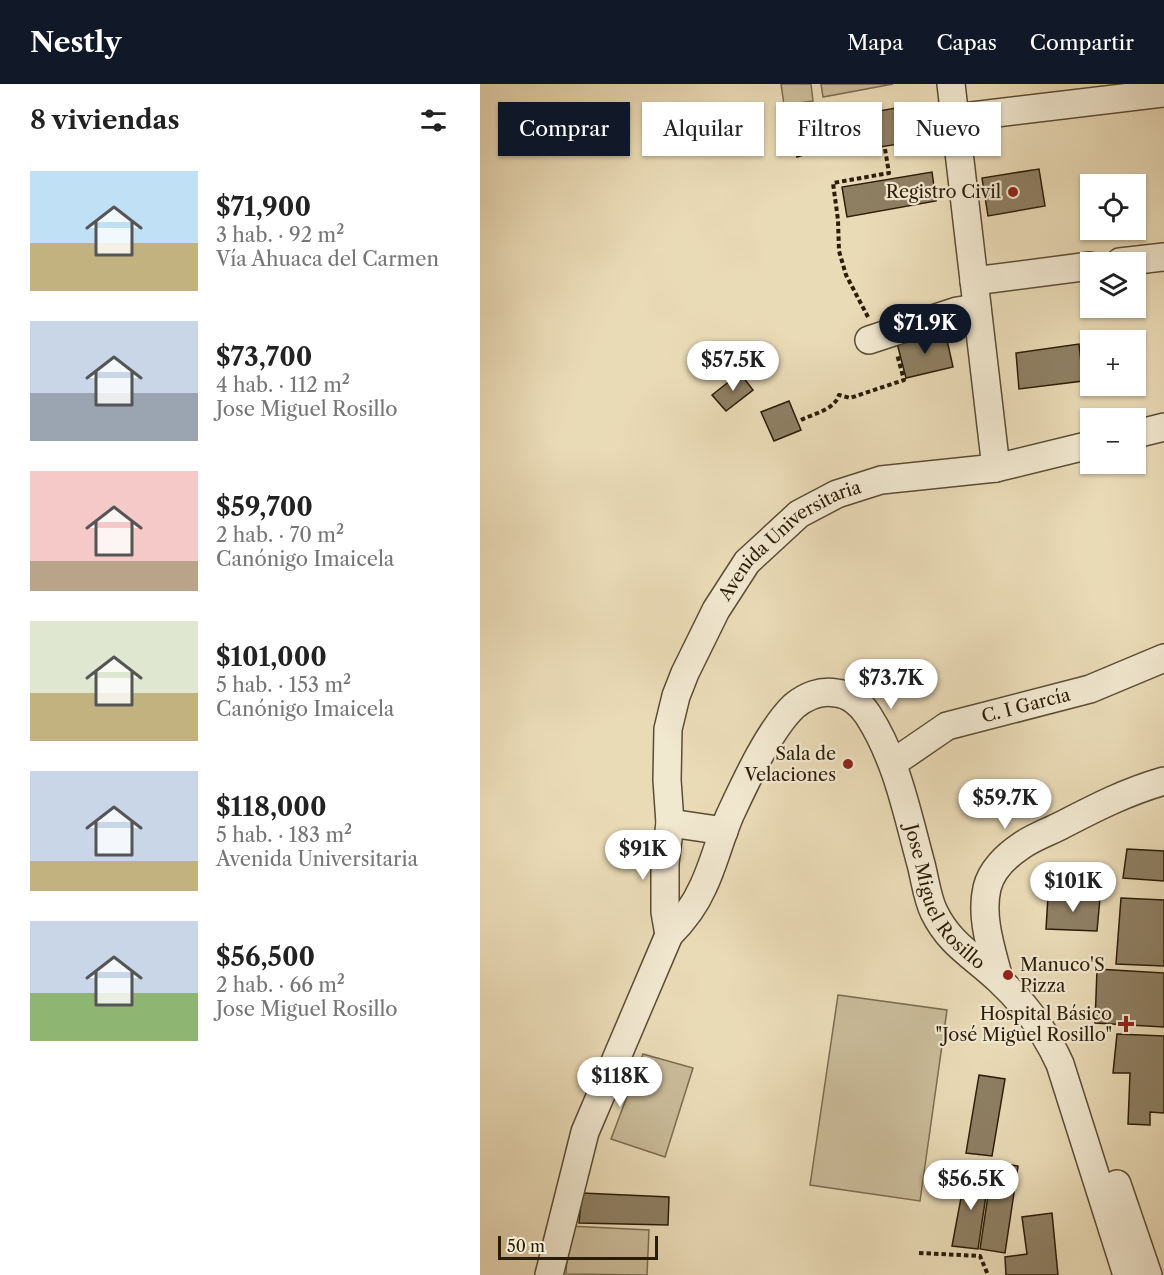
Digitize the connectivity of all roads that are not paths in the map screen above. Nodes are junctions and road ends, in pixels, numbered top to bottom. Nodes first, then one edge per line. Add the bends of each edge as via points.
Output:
1 (951, 84) edge
2 (1164, 93) edge
3 (953, 102) edge
4 (1001, 112) edge
5 (959, 156) edge
6 (1164, 257) edge
7 (1146, 259) edge
8 (1080, 267) edge
9 (974, 281) junction
10 (977, 308) junction
11 (880, 342) road end
12 (1164, 427) edge
13 (1146, 432) edge
14 (1080, 447) edge
15 (996, 468) junction
16 (1164, 658) edge
17 (893, 763) junction
18 (1164, 781) edge
19 (670, 823) junction
20 (724, 831) junction
21 (669, 935) junction
22 (999, 979) junction
23 (1033, 1016) junction
24 (549, 1275) edge
25 (1127, 1275) edge
26 (1148, 1275) edge

1 - 3 street
2 - 4 street
5 - 9 street
6 - 7 street
8 - 9 street
9 - 10 street
10 - 11 street via 957,311
10 - 15 street
12 - 13 street
14 - 15 street, Avenida Universitaria
15 - 19 street, Avenida Universitaria via 881,480 837,494 799,514 747,562 716,610 676,696 668,729
16 - 17 street, C. I García via 1090,689 947,726
17 - 20 street, Jose Miguel Rosillo via 859,703 842,693 816,693 795,705 783,720 756,763
17 - 22 street, Jose Miguel Rosillo via 933,911 954,942
18 - 22 street via 1121,795 1022,845 999,865 991,877 985,910
19 - 20 street
19 - 21 street, Avenida Universitaria via 665,863
20 - 21 street, Jose Miguel Rosillo via 703,887
21 - 24 street via 585,1132
22 - 23 street, Jose Miguel Rosillo
23 - 25 street, Jose Miguel Rosillo via 1060,1064
23 - 26 street via 1062,1038 1075,1057

